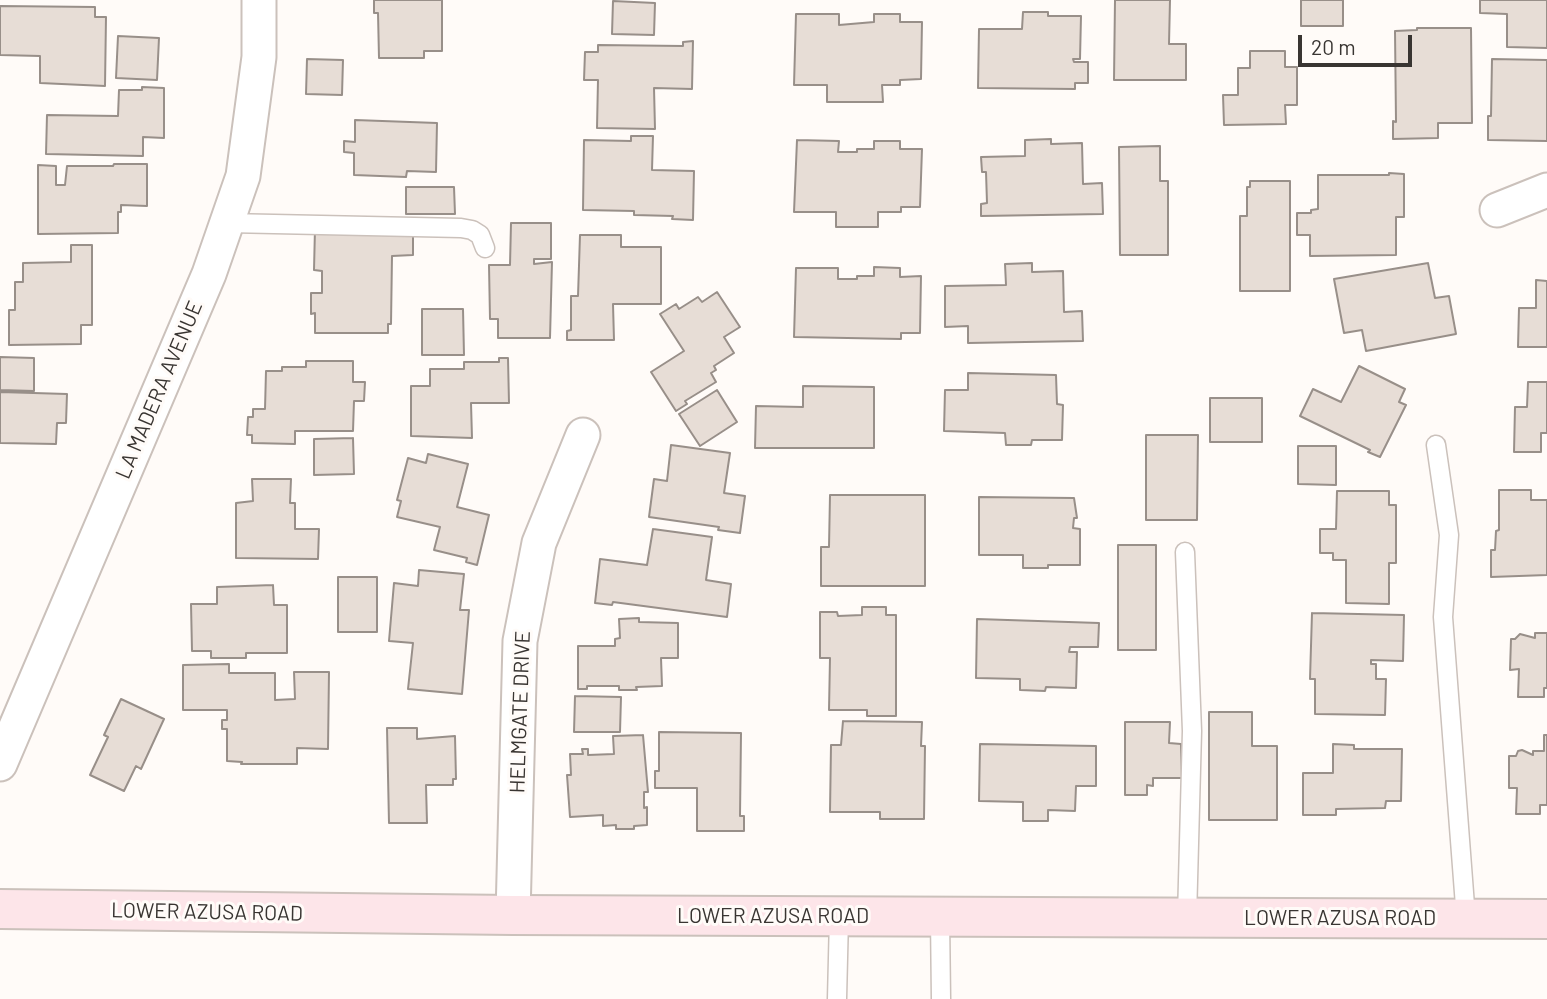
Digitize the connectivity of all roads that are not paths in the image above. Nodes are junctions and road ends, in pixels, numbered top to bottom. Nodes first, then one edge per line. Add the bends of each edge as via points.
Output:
1 (259, 0) edge
2 (1547, 190) edge
3 (1497, 210) dead end
4 (227, 223) junction
5 (485, 248) dead end
6 (583, 435) dead end
7 (1436, 446) dead end
8 (1185, 552) dead end
9 (0, 764) edge
10 (0, 909) edge
11 (513, 915) junction
12 (839, 917) junction
13 (940, 917) junction
14 (1187, 918) junction
15 (1466, 919) junction
16 (1547, 919) edge
17 (836, 999) edge
18 (941, 999) edge

1 - 4 street, LA MADERA AVENUE via 259,57 243,176
2 - 3 street
4 - 5 lane via 461,228 480,235
4 - 9 street, LA MADERA AVENUE
6 - 11 street, HELMGATE DRIVE via 539,543 520,640
7 - 15 lane via 1449,535 1443,617
8 - 14 lane via 1192,731
10 - 11 main road, LOWER AZUSA ROAD
11 - 12 main road, LOWER AZUSA ROAD
12 - 13 main road, LOWER AZUSA ROAD
12 - 17 lane
13 - 14 main road, LOWER AZUSA ROAD
13 - 18 lane
14 - 15 main road, LOWER AZUSA ROAD
15 - 16 main road, LOWER AZUSA ROAD

